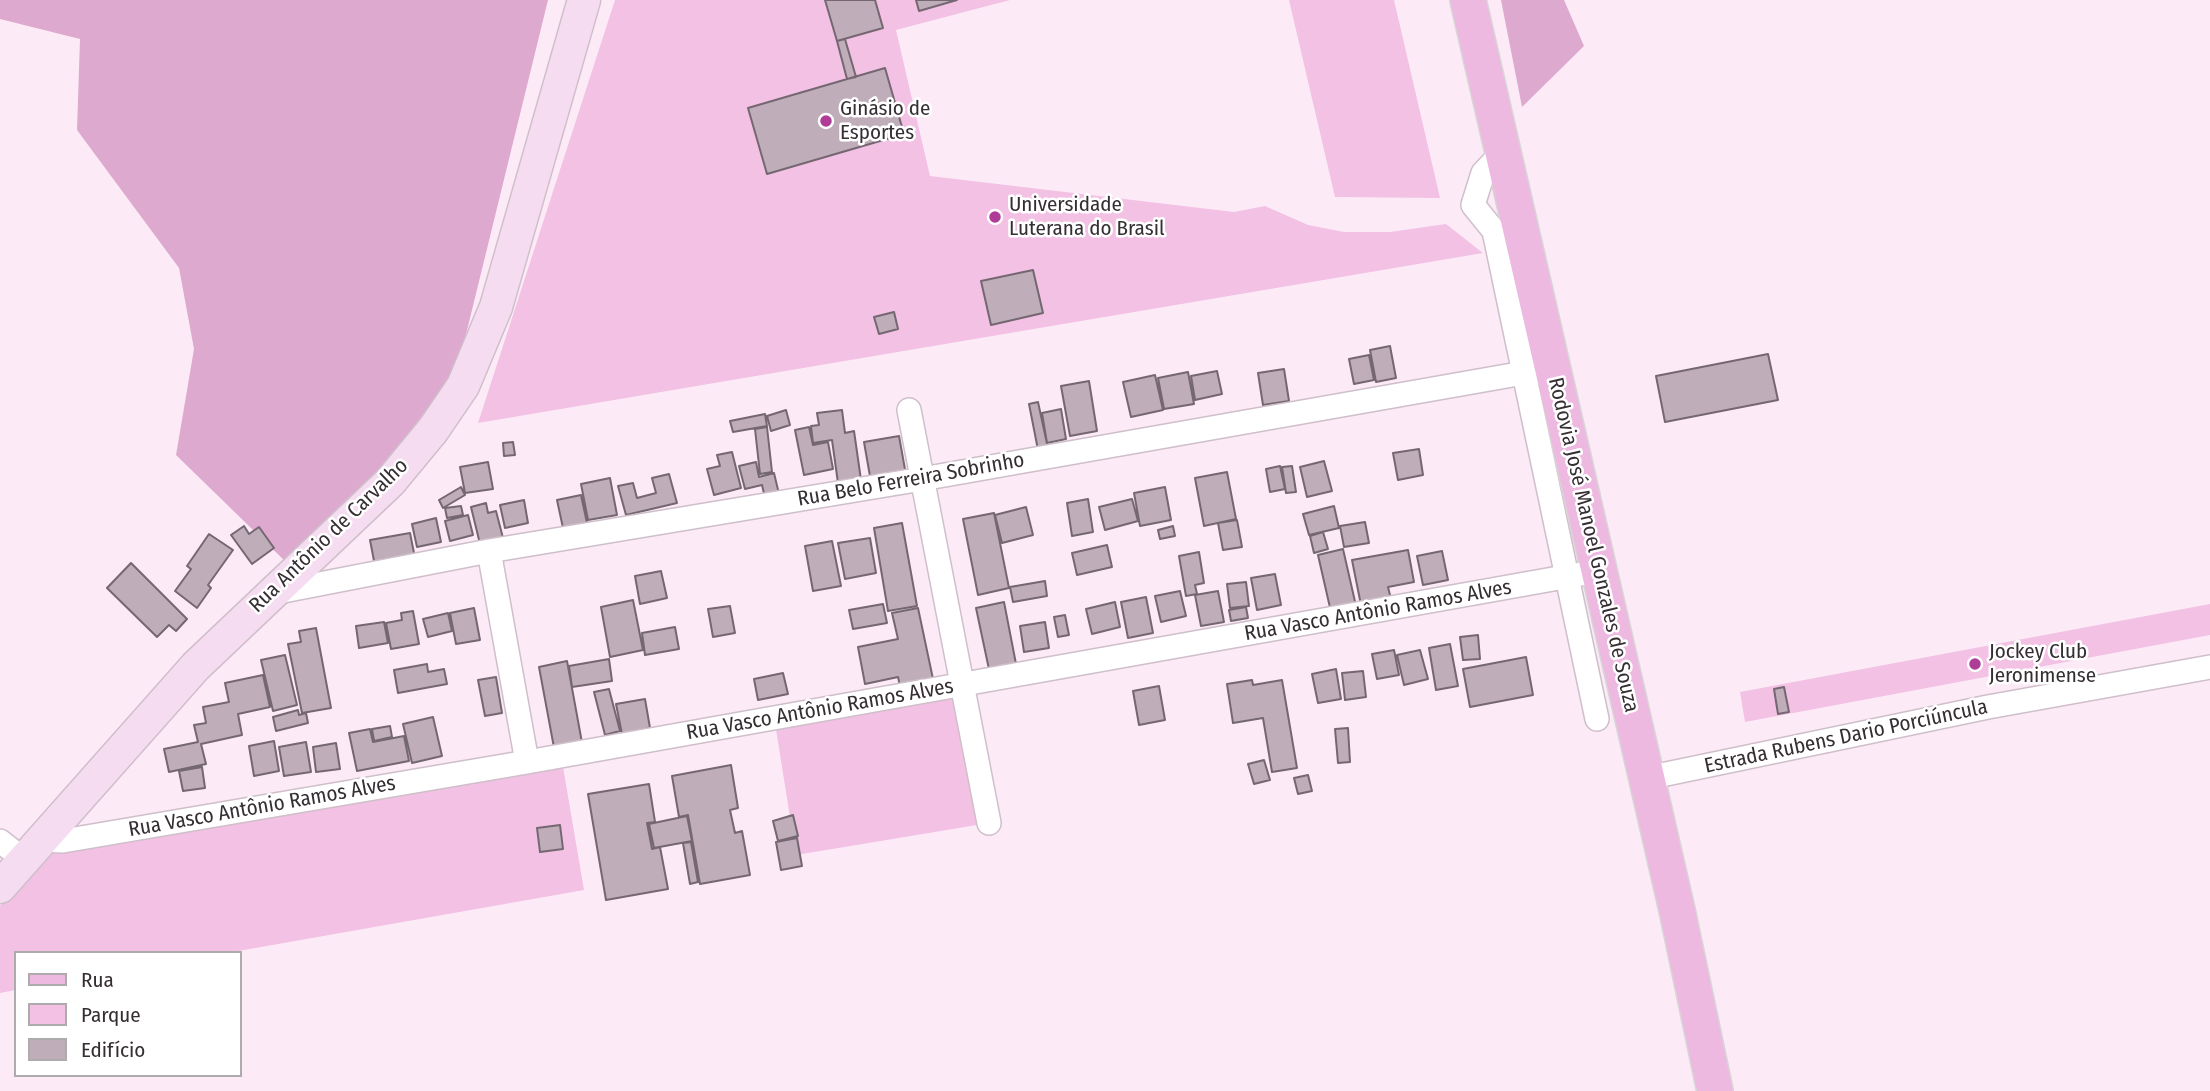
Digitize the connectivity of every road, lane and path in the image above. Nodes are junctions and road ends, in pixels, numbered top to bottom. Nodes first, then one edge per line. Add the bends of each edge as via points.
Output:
1 (584, 0) edge
2 (1468, 0) edge
3 (1538, 371) junction
4 (909, 410) dead end
5 (922, 479) junction
6 (489, 551) junction
7 (1582, 574) junction
8 (270, 594) junction
9 (2210, 667) edge
10 (963, 685) junction
11 (1597, 719) dead end
12 (527, 762) junction
13 (1647, 778) junction
14 (989, 823) dead end
15 (21, 847) edge
16 (0, 887) edge
17 (1715, 1091) edge

1 - 8 main road, Rua Antônio de Carvalho via 496,307 463,386 390,482
2 - 3 main road, Rodovia José Manoel Gonzales de Souza via 1503,152 1509,238
3 - 5 street, Rua Belo Ferreira Sobrinho
3 - 7 main road, Rodovia José Manoel Gonzales de Souza
4 - 5 street
5 - 6 street, Rua Belo Ferreira Sobrinho
5 - 10 street
6 - 8 street, Rua Belo Ferreira Sobrinho
6 - 12 street
7 - 10 street, Rua Vasco Antônio Ramos Alves
7 - 11 street
7 - 13 main road, Rodovia José Manoel Gonzales de Souza
8 - 15 main road, Rua Antônio de Carvalho
9 - 13 street, Estrada Rubens Dario Porciúncula via 1988,707
10 - 12 street, Rua Vasco Antônio Ramos Alves
10 - 14 street
12 - 15 street, Rua Vasco Antônio Ramos Alves
13 - 17 main road, Rodovia José Manoel Gonzales de Souza
15 - 16 main road, Rua Antônio de Carvalho

